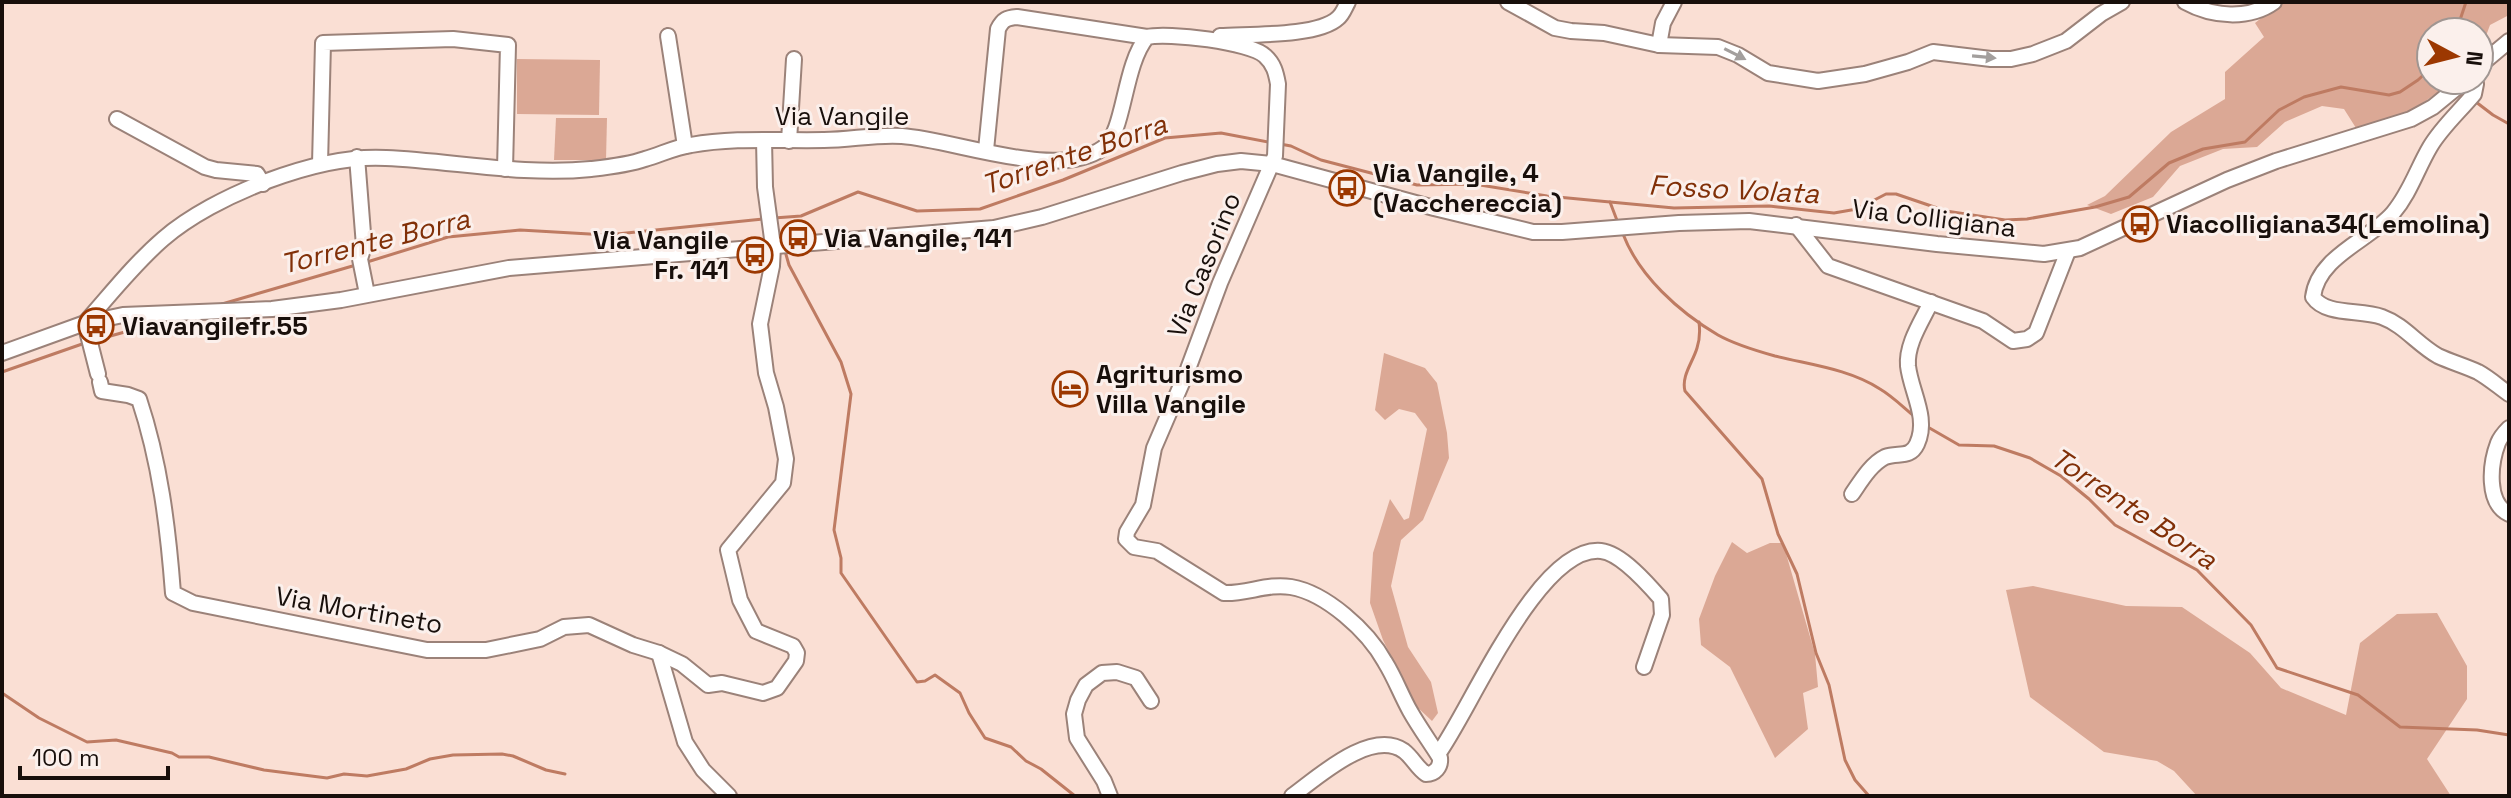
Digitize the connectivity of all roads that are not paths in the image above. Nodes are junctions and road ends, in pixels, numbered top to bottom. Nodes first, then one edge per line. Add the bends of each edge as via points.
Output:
1 (1348, 2) edge
2 (1508, 2) edge
3 (1674, 2) edge
4 (2122, 2) edge
5 (2185, 2) edge
6 (2274, 2) edge
7 (668, 36) dead end
8 (1147, 37) junction
9 (1196, 38) junction
10 (1659, 45) junction
11 (794, 59) dead end
12 (2447, 96) edge
13 (2472, 96) edge
14 (117, 119) dead end
15 (764, 140) junction
16 (789, 141) junction
17 (685, 146) junction
18 (986, 150) junction
19 (357, 157) junction
20 (1274, 160) junction
21 (320, 164) junction
22 (505, 169) junction
23 (263, 184) junction
24 (1796, 225) junction
25 (773, 246) junction
26 (2068, 251) junction
27 (367, 294) junction
28 (108, 298) junction
29 (1931, 302) junction
30 (120, 316) junction
31 (85, 323) junction
32 (2, 353) edge
33 (2509, 394) edge
34 (2509, 428) edge
35 (1852, 494) dead end
36 (2509, 514) edge
37 (659, 653) junction
38 (1644, 667) dead end
39 (1151, 701) dead end
40 (1438, 754) junction
41 (729, 796) edge
42 (1110, 796) edge
43 (1292, 796) edge

1 - 9 street via 1330,24 1300,33
2 - 10 street via 1555,28
3 - 10 street
10 -> 4 street via 1718,47 1768,73 1830,81 1933,52 1991,59 2033,54 2066,41
5 - 6 street via 2208,12 2241,15
7 - 17 street
8 - 9 street
8 - 18 street, Via Vangile via 1128,78 1116,130 1102,150 1051,161
8 - 18 street via 1006,18 998,29
9 - 20 street via 1255,49 1272,64 1278,84
11 - 16 street
12 - 26 street, Via Colligiana via 2411,119 2276,161
13 - 33 street via 2431,145 2393,214 2332,262 2313,297 2333,310 2355,310 2400,325 2436,355 2479,373
14 - 23 street via 192,162 257,174
15 - 16 street, Via Vangile
15 - 17 street, Via Vangile
15 - 25 street, Via Mortineto
16 - 18 street, Via Vangile via 905,136
17 - 22 street, Via Vangile via 633,163 595,168
19 - 21 street, Via Vangile
19 - 22 street, Via Vangile
19 - 27 street
20 - 24 street, Via Colligiana via 1519,230 1728,220
20 - 25 street, Via Vangile via 1217,164 994,228
20 - 40 street, Via Casorino via 1154,448 1143,505 1126,539 1134,547 1157,551 1224,593 1294,587 1342,612 1385,660
21 - 22 street via 323,43 453,39 508,45
21 - 23 street, Via Vangile
23 - 28 street, Via Vangile via 176,229
24 - 26 street, Via Colligiana via 1937,244 2044,254
24 - 29 street via 1828,266
25 - 27 street, Via Vangile via 509,268
25 - 37 street, Via Mortineto via 760,324 786,459 783,483 728,550 740,600 756,631 793,646 796,661 777,688 763,693 708,685
26 - 29 street via 2036,333 2027,339 2013,341 1983,321
27 - 30 street, Via Vangile via 272,309
28 - 30 street
28 - 31 street, Via Vangile
29 - 35 street via 1907,363 1921,415 1916,447 1908,455 1886,457 1874,465
30 - 31 street, Via Vangile
31 - 32 street, Via Vangile
31 - 37 street, Via Mortineto via 102,391 139,399 152,438 173,593 193,603 427,650 486,650 540,639 576,624
34 - 36 street via 2498,441 2492,471 2497,503
37 - 41 street via 685,742
38 - 40 street via 1662,615 1661,599 1615,555 1599,550 1581,553 1559,568 1529,604
39 - 42 street via 1136,678 1117,672 1102,673 1078,700 1077,738
40 - 43 street via 1438,768 1426,774 1396,748 1358,750

